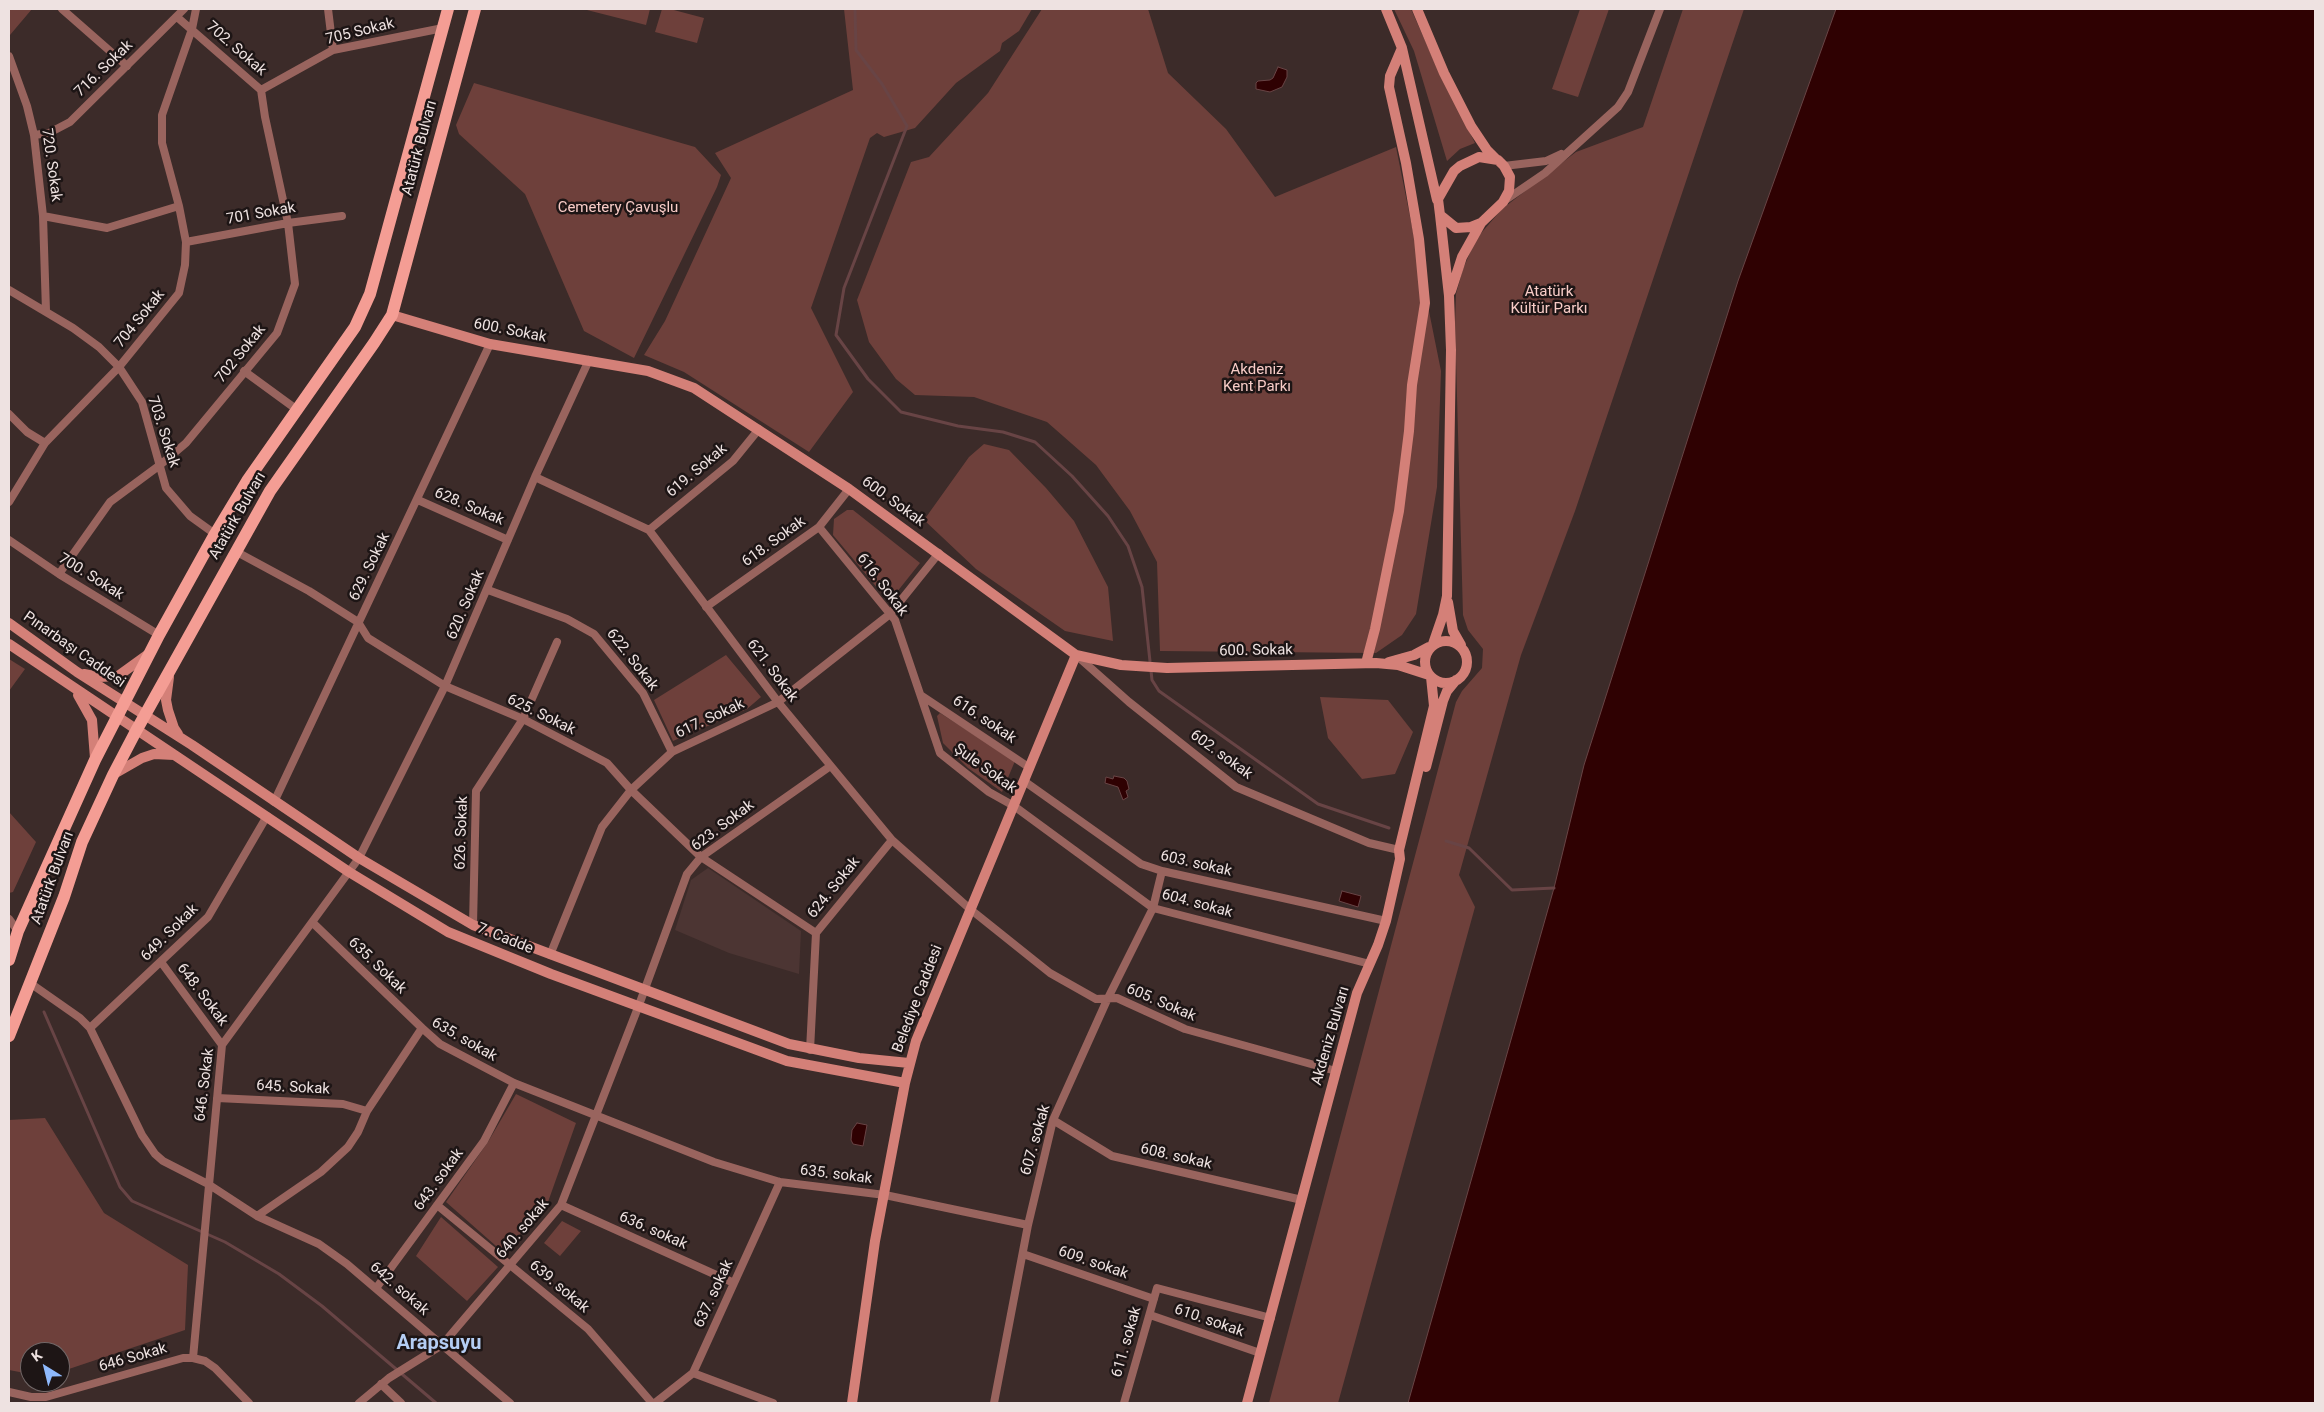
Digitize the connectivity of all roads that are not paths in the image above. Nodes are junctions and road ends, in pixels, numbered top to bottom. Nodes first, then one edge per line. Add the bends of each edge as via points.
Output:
1 (62, 9) edge
2 (184, 9) edge
3 (196, 9) edge
4 (328, 9) edge
5 (448, 9) edge
6 (475, 9) edge
7 (1386, 9) edge
8 (1417, 9) edge
9 (1660, 9) edge
10 (177, 16) junction
11 (443, 28) junction
12 (192, 29) junction
13 (1402, 48) junction
14 (333, 50) junction
15 (9, 56) edge
16 (127, 66) junction
17 (261, 90) junction
18 (34, 135) junction
19 (1568, 151) junction
20 (1501, 163) junction
21 (1502, 202) junction
22 (179, 206) junction
23 (1439, 211) junction
24 (43, 216) junction
25 (342, 216) dead end
26 (1481, 222) junction
27 (288, 223) junction
28 (186, 242) junction
29 (9, 290) edge
30 (1450, 296) junction
31 (46, 311) junction
32 (392, 315) junction
33 (490, 344) junction
34 (589, 360) junction
35 (119, 367) junction
36 (244, 371) junction
37 (296, 409) junction
38 (9, 414) edge
39 (759, 429) junction
40 (44, 443) junction
41 (160, 465) junction
42 (535, 477) junction
43 (849, 489) junction
44 (418, 500) junction
45 (9, 502) edge
46 (819, 527) junction
47 (649, 530) junction
48 (215, 534) junction
49 (9, 540) edge
50 (508, 540) junction
51 (235, 550) junction
52 (939, 553) junction
53 (59, 574) junction
54 (488, 590) junction
55 (1447, 596) junction
56 (706, 607) junction
57 (890, 614) junction
58 (358, 622) junction
59 (9, 623) edge
60 (159, 635) junction
61 (557, 642) dead end
62 (9, 644) edge
63 (1432, 646) junction
64 (1461, 647) junction
65 (150, 653) junction
66 (1076, 655) junction
67 (1371, 663) junction
68 (77, 672) junction
69 (170, 673) junction
70 (1430, 676) junction
71 (1456, 680) junction
72 (446, 686) junction
73 (74, 690) junction
74 (922, 696) junction
75 (123, 702) junction
76 (778, 702) junction
77 (145, 715) junction
78 (115, 717) junction
79 (523, 720) junction
80 (136, 731) junction
81 (180, 737) junction
82 (672, 752) junction
83 (176, 755) junction
84 (94, 760) junction
85 (829, 767) junction
86 (1030, 768) junction
87 (113, 775) junction
88 (1024, 781) junction
89 (631, 790) junction
90 (274, 802) junction
91 (1014, 806) junction
92 (267, 816) junction
93 (892, 840) junction
94 (1400, 855) junction
95 (700, 857) junction
96 (359, 858) junction
97 (1162, 871) junction
98 (349, 872) junction
99 (1153, 908) junction
100 (970, 910) junction
101 (9, 919) edge
102 (1386, 921) junction
103 (312, 923) junction
104 (473, 925) junction
105 (18, 931) junction
106 (816, 933) junction
107 (550, 955) junction
108 (9, 960) edge
109 (161, 962) junction
110 (1370, 964) junction
111 (30, 983) junction
112 (644, 990) junction
113 (1106, 1000) junction
114 (639, 1005) junction
115 (90, 1028) junction
116 (422, 1028) junction
117 (9, 1036) edge
118 (222, 1045) junction
119 (810, 1050) junction
120 (909, 1063) junction
121 (1336, 1071) junction
122 (514, 1083) junction
123 (905, 1083) junction
124 (217, 1098) junction
125 (368, 1111) junction
126 (595, 1115) junction
127 (1053, 1120) junction
128 (780, 1182) junction
129 (208, 1184) junction
130 (885, 1195) junction
131 (1302, 1200) junction
132 (438, 1204) junction
133 (561, 1205) junction
134 (256, 1216) junction
135 (1028, 1226) junction
136 (1023, 1254) junction
137 (511, 1265) junction
138 (734, 1283) junction
139 (377, 1287) junction
140 (1154, 1299) junction
141 (1150, 1315) junction
142 (1271, 1318) junction
143 (442, 1345) junction
144 (1260, 1353) junction
145 (193, 1358) junction
146 (693, 1373) junction
147 (381, 1384) junction
148 (9, 1392) edge
149 (30, 1400) edge
150 (250, 1403) edge
151 (359, 1403) edge
152 (401, 1403) edge
153 (510, 1403) edge
154 (654, 1403) edge
155 (773, 1403) edge
156 (852, 1403) edge
157 (994, 1403) edge
158 (1124, 1403) edge
159 (1247, 1403) edge

1 - 16 street
2 - 10 street, 716. Sokak
3 - 12 street, 704 Sokak
4 - 14 street
5 - 11 main road, Atatürk Bulvarı
6 - 32 main road, Atatürk Bulvarı
7 - 13 main road
8 - 20 main road via 1444,74 1471,126 1487,150
9 - 19 street via 1628,92 1616,109
10 - 12 street, 702. Sokak
10 - 16 street, 716. Sokak
11 - 14 street, 705 Sokak
11 - 37 main road, Atatürk Bulvarı via 370,294 355,327
12 - 17 street, 702. Sokak
12 - 22 street, 704 Sokak via 162,115 162,142
13 - 23 main road
13 - 67 main road via 1390,76 1389,87 1419,239 1425,303 1412,385 1399,511
14 - 17 street, 705 Sokak
15 - 18 street, 720. Sokak
16 - 18 street, 716. Sokak via 70,122 49,133
17 - 27 street, 702 Sokak
18 - 24 street, 720. Sokak
19 - 20 street via 1546,161
19 - 21 street via 1539,177
20 - 21 main road via 1511,182
20 - 23 main road via 1479,157 1460,166 1445,183 1438,200
21 - 26 main road
22 - 24 street via 107,228
22 - 28 street, 704 Sokak
23 - 26 main road via 1456,228 1471,228
23 - 30 main road
24 - 31 street, 720. Sokak
25 - 27 street, 701 Sokak
26 - 30 main road via 1462,257
27 - 28 street, 701 Sokak
27 - 36 street, 702 Sokak via 296,284 277,333
28 - 35 street, 704 Sokak via 179,293
29 - 31 street, 703. Sokak
30 - 55 main road
31 - 35 street, 703. Sokak via 99,347
32 - 33 main road, 600. Sokak
32 - 51 main road, Atatürk Bulvarı via 270,491
33 - 34 main road, 600. Sokak
33 - 44 street, 629. Sokak
34 - 39 main road, 600. Sokak via 648,371 694,388
34 - 42 street, 620. Sokak
35 - 40 street, 704 Sokak
35 - 41 street, 703. Sokak via 142,402
36 - 37 street
36 - 41 street, 702 Sokak via 186,443
37 - 48 main road, Atatürk Bulvarı
38 - 40 street
39 - 43 main road, 600. Sokak
39 - 47 street, 619. Sokak via 733,461
40 - 45 street, 704 Sokak
41 - 48 street, 703. Sokak via 166,488 176,502
41 - 53 street, 702 Sokak via 110,502
42 - 47 street, 621. Sokak
42 - 50 street, 620. Sokak
43 - 46 street, 618. Sokak
43 - 52 main road, 600. Sokak
44 - 50 street, 628. Sokak
44 - 58 street, 629. Sokak
46 - 56 street, 618. Sokak
46 - 57 street, 616. Sokak
47 - 56 street, 621. Sokak
48 - 60 main road, Atatürk Bulvarı
49 - 53 street, 700. Sokak
50 - 54 street, 620. Sokak
51 - 58 street, 625. Sokak
51 - 69 main road, Atatürk Bulvarı
52 - 57 street, 617. Sokak
52 - 66 main road, 600. Sokak
53 - 60 street, 700. Sokak
54 - 72 street, 620. Sokak
54 - 82 street, 622. Sokak via 567,619 594,634 643,693
55 - 63 main road
55 - 64 main road via 1453,631
56 - 76 street, 621. Sokak
57 - 74 street, 616. Sokak
57 - 76 street, 617. Sokak
58 - 72 street, 625. Sokak via 368,638
58 - 90 street, 629. Sokak
59 - 68 main road, Pınarbaşı Caddesi
60 - 65 main road, Atatürk Bulvarı
61 - 79 street, 626. Sokak
62 - 73 main road
63 - 64 main road via 1444,640
63 - 67 main road via 1398,660
63 - 70 main road via 1424,661
64 - 71 main road via 1466,656 1466,667
65 - 68 main road via 118,676
65 - 75 main road, Atatürk Bulvarı
66 - 67 main road, 600. Sokak via 1122,665 1167,668
66 - 86 main road, Belediye Caddesi
66 - 94 street, 602. sokak via 1129,702 1236,787
67 - 70 main road via 1398,665
68 - 75 main road, Pınarbaşı Caddesi
69 - 77 main road, Atatürk Bulvarı
69 - 81 main road via 166,700
70 - 71 main road via 1446,683
70 - 94 main road, Akdeniz Bulvarı via 1434,706
71 - 94 main road via 1447,691 1404,852
72 - 79 street, 625. Sokak
72 - 96 street, 620. Sokak
73 - 78 main road
73 - 84 main road via 92,720
74 - 86 street, 616. sokak
74 - 91 street, Şule Sokak via 940,753 989,792
75 - 77 main road, Pınarbaşı Caddesi
75 - 78 main road, Atatürk Bulvarı
76 - 82 street, 617. Sokak
76 - 85 street, 621. Sokak
77 - 80 main road, Atatürk Bulvarı
77 - 81 main road, 7. Cadde
78 - 80 main road, 7. Cadde
78 - 84 main road, Atatürk Bulvarı
79 - 89 street, 625. Sokak via 607,763
79 - 104 street, 626. Sokak via 476,790
80 - 83 main road, 7. Cadde
80 - 87 main road, Atatürk Bulvarı
81 - 90 main road, 7. Cadde
82 - 89 street, 617. Sokak
83 - 87 main road via 154,754
83 - 92 main road, 7. Cadde
84 - 105 main road, Atatürk Bulvarı
85 - 93 street, 621. Sokak
85 - 95 street, 623. Sokak
86 - 88 main road, Belediye Caddesi
87 - 111 main road, Atatürk Bulvarı via 82,842
88 - 91 main road, Belediye Caddesi
88 - 97 street, 603. sokak via 1141,864
89 - 95 street, 625. Sokak
89 - 107 street, 617. Sokak via 602,827
90 - 96 main road, 7. Cadde
91 - 99 street, 604. sokak
91 - 100 main road, Belediye Caddesi
92 - 98 main road, 7. Cadde
92 - 109 street, 649. Sokak via 208,917
93 - 100 street, 621. Sokak
93 - 106 street, 624. Sokak
94 - 102 main road, Akdeniz Bulvarı
95 - 106 street, 625. Sokak
95 - 112 street, 623. Sokak via 686,874
96 - 98 street, 646. Sokak
96 - 104 main road, 7. Cadde
97 - 99 street, 607. sokak
97 - 102 street, 603. sokak
98 - 103 street, 646. Sokak
98 - 114 main road, 7. Cadde via 448,932
99 - 110 street, 604. sokak
99 - 113 street, 607. sokak
100 - 113 street, 605. Sokak via 1050,973 1096,1000
100 - 120 main road, Belediye Caddesi
101 - 105 street
102 - 110 main road, Akdeniz Bulvarı
103 - 116 street, 635. Sokak
103 - 118 street, 646. Sokak
104 - 107 main road, 7. Cadde
105 - 108 main road, Atatürk Bulvarı
106 - 119 street, 624. Sokak
107 - 112 main road, 7. Cadde
109 - 115 street, 649. Sokak
109 - 118 street, 648. Sokak
110 - 121 main road, Akdeniz Bulvarı via 1357,993
111 - 115 street
111 - 117 main road, Atatürk Bulvarı
112 - 114 street, 640. sokak
112 - 119 main road, 7. Cadde
113 - 121 street, 605. Sokak via 1117,998 1185,1030
113 - 127 street, 607. sokak
114 - 123 main road, 7. Cadde via 787,1061
114 - 126 street, 640. sokak
115 - 129 street via 148,1146 164,1161
116 - 122 street, 635. sokak via 440,1044
116 - 125 street, 635. sokak
118 - 124 street, 646. Sokak
119 - 120 main road, 7. Cadde
120 - 123 main road, Belediye Caddesi
121 - 131 main road, Akdeniz Bulvarı
122 - 126 street, 635. sokak
122 - 132 street, 643. sokak via 484,1141
123 - 130 main road, Belediye Caddesi
124 - 125 street, 645. Sokak via 343,1104
124 - 129 street, 646. Sokak
125 - 134 street, 635. sokak via 358,1132 336,1160
126 - 128 street, 635. sokak via 714,1162
126 - 133 street, 640. sokak
127 - 131 street, 608. sokak via 1112,1156
127 - 135 street, 607. sokak
128 - 130 street, 635. sokak
128 - 138 street, 637. sokak
129 - 134 street
129 - 145 street, 646. Sokak
130 - 135 street, 635. sokak
130 - 156 main road, Belediye Caddesi via 875,1241
131 - 142 main road, Akdeniz Bulvarı
132 - 137 street, 639. sokak
132 - 139 street, 643. sokak
133 - 137 street, 640. sokak
133 - 138 street, 636. sokak
134 - 139 street, 642. sokak via 318,1244
135 - 136 street, 607. sokak
136 - 140 street, 609. sokak
136 - 157 street, 607. sokak
137 - 143 street, 640. sokak
137 - 154 street, 639. sokak via 588,1329
138 - 146 street, 637. sokak
139 - 143 street, 642. sokak
140 - 141 street, 611. sokak
140 - 142 street, 611. sokak via 1157,1288
141 - 144 street, 610. sokak
141 - 158 street, 611. sokak
142 - 144 main road, Akdeniz Bulvarı
143 - 147 street, 640. sokak
143 - 153 street, 642. sokak
144 - 159 main road, Akdeniz Bulvarı
145 - 149 street, 646 Sokak
145 - 150 street via 215,1368
146 - 154 street, 637. sokak
146 - 155 street
147 - 151 street, 640. sokak
147 - 152 street
148 - 149 street, 646 Sokak

